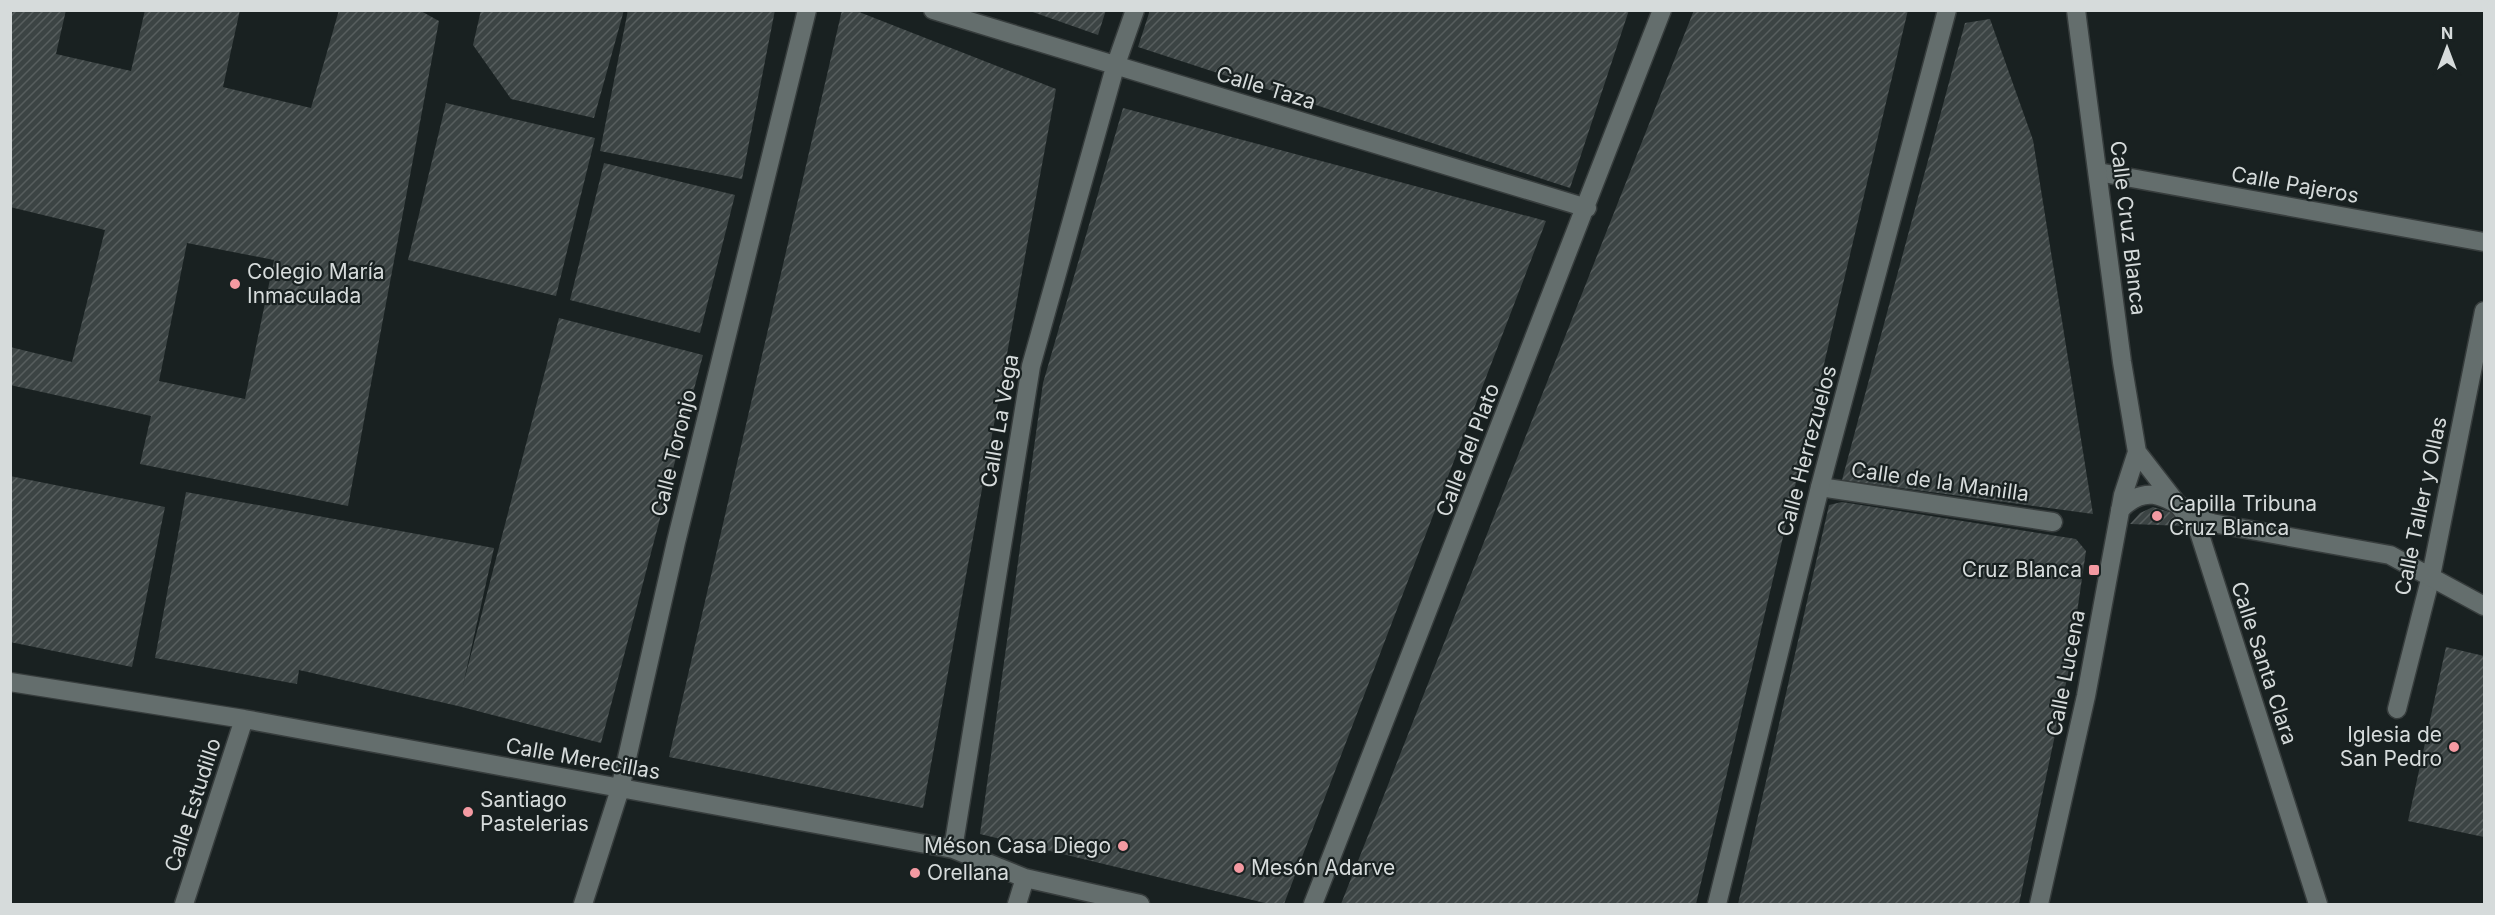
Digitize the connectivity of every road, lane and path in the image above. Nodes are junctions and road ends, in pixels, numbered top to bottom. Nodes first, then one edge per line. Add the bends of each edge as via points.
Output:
1 (807, 10) edge
2 (933, 10) edge
3 (1135, 10) edge
4 (1662, 10) edge
5 (1947, 10) edge
6 (2076, 10) edge
7 (1115, 67) junction
8 (2098, 172) junction
9 (1587, 208) junction
10 (2484, 242) edge
11 (2484, 313) edge
12 (2137, 452) junction
13 (1820, 487) junction
14 (2179, 507) junction
15 (2120, 510) junction
16 (2053, 522) dead end
17 (2431, 576) junction
18 (2484, 606) edge
19 (10, 682) edge
20 (2397, 709) dead end
21 (244, 719) junction
22 (620, 789) junction
23 (953, 849) junction
24 (1025, 878) junction
25 (184, 904) edge
26 (583, 904) edge
27 (1017, 904) edge
28 (1140, 904) edge
29 (1313, 904) edge
30 (1717, 904) edge
31 (2039, 904) edge
32 (2318, 904) edge

1 - 22 street, Calle Toronjo via 675,542
2 - 7 street, Calle Taza
3 - 7 street, Calle La Vega
4 - 9 street, Calle del Plato
5 - 13 street, Calle Herrezuelos
6 - 8 street, Calle Cruz Blanca
7 - 9 street, Calle Taza
7 - 23 street, Calle La Vega via 1031,366
8 - 10 street, Calle Pajeros
8 - 12 street, Calle Cruz Blanca
9 - 29 street, Calle del Plato
11 - 17 street, Calle Taller y Ollas
12 - 14 street, Calle Santa Clara
12 - 15 street, Calle Lucena
13 - 16 street, Calle de la Manilla
13 - 30 street, Calle Herrezuelos
14 - 15 street via 2164,496 2150,494 2135,497
14 - 17 street via 2212,523 2390,555
14 - 32 street, Calle Santa Clara via 2199,532
15 - 31 street, Calle Lucena via 2086,696
17 - 18 street
17 - 20 street, Calle Taller y Ollas
19 - 21 street, Calle Merecillas
21 - 22 street, Calle Merecillas
21 - 25 street, Calle Estudillo
22 - 23 street, Calle Merecillas
22 - 26 street, Calle Toronjo
23 - 24 street, Calle Merecillas
24 - 27 street
24 - 28 street, Calle Merecillas

